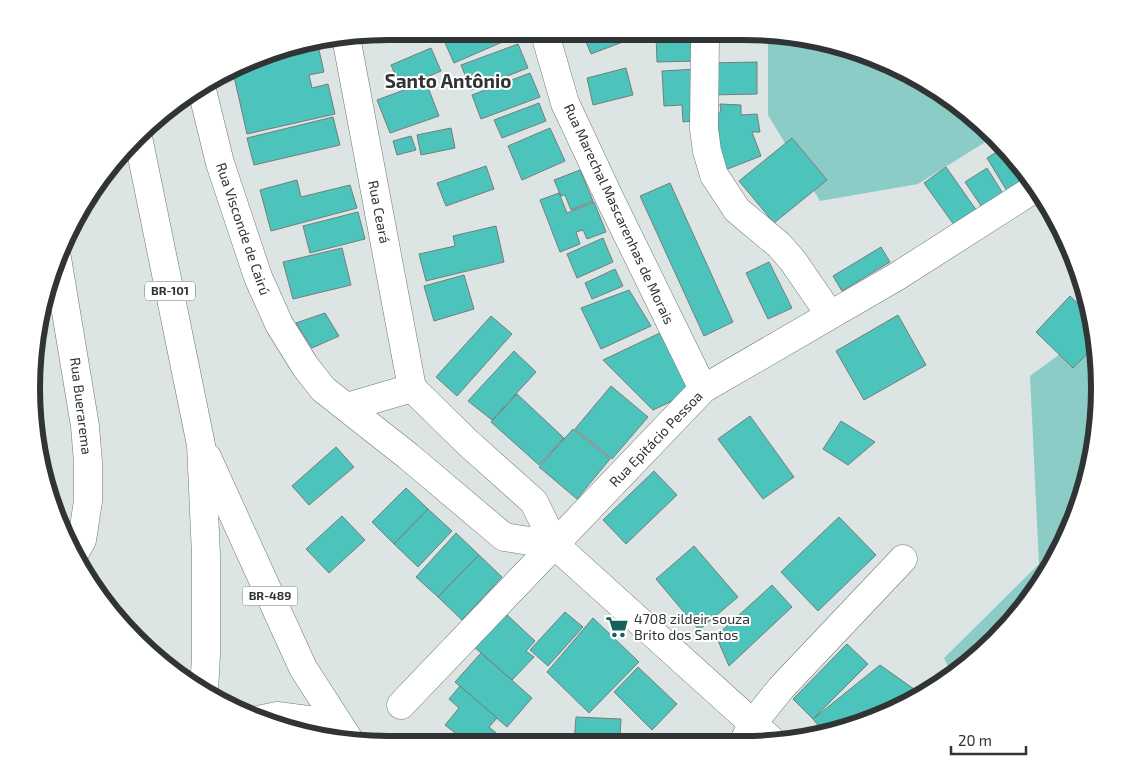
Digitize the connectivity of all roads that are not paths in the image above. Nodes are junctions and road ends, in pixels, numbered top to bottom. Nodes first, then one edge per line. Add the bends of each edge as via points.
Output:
1 (547, 40) edge
2 (705, 40) edge
3 (347, 43) edge
4 (203, 94) edge
5 (140, 144) edge
6 (1030, 192) edge
7 (59, 272) edge
8 (830, 315) junction
9 (412, 388) junction
10 (703, 389) junction
11 (347, 407) junction
12 (201, 445) junction
13 (555, 545) junction
14 (78, 546) edge
15 (903, 559) dead end
16 (204, 683) edge
17 (400, 706) dead end
18 (273, 717) edge
19 (328, 730) edge
20 (344, 733) edge
21 (756, 734) edge

1 - 10 main road, Rua Marechal Mascarenhas de Morais via 565,103
2 - 8 main road via 704,129 714,175 737,210 793,260
3 - 9 main road, Rua Ceará
4 - 11 main road, Rua Visconde de Cairú via 220,163 258,277 275,316 305,366 324,389
5 - 12 main road, BR-101
6 - 8 main road, Rua Epitácio Pessoa
7 - 14 main road, Rua Buerarema via 88,462 88,501
8 - 10 main road, Rua Epitácio Pessoa
9 - 11 main road
9 - 13 main road via 534,502
10 - 13 main road, Rua Epitácio Pessoa
11 - 13 main road, Rua Visconde de Cairú via 504,537
12 - 16 main road, BR-101 via 206,554
12 - 20 main road, BR-489 via 303,668
13 - 17 main road, Rua Epitácio Pessoa
13 - 21 main road
15 - 21 main road via 781,688
18 - 19 main road, BR-489 via 308,720

